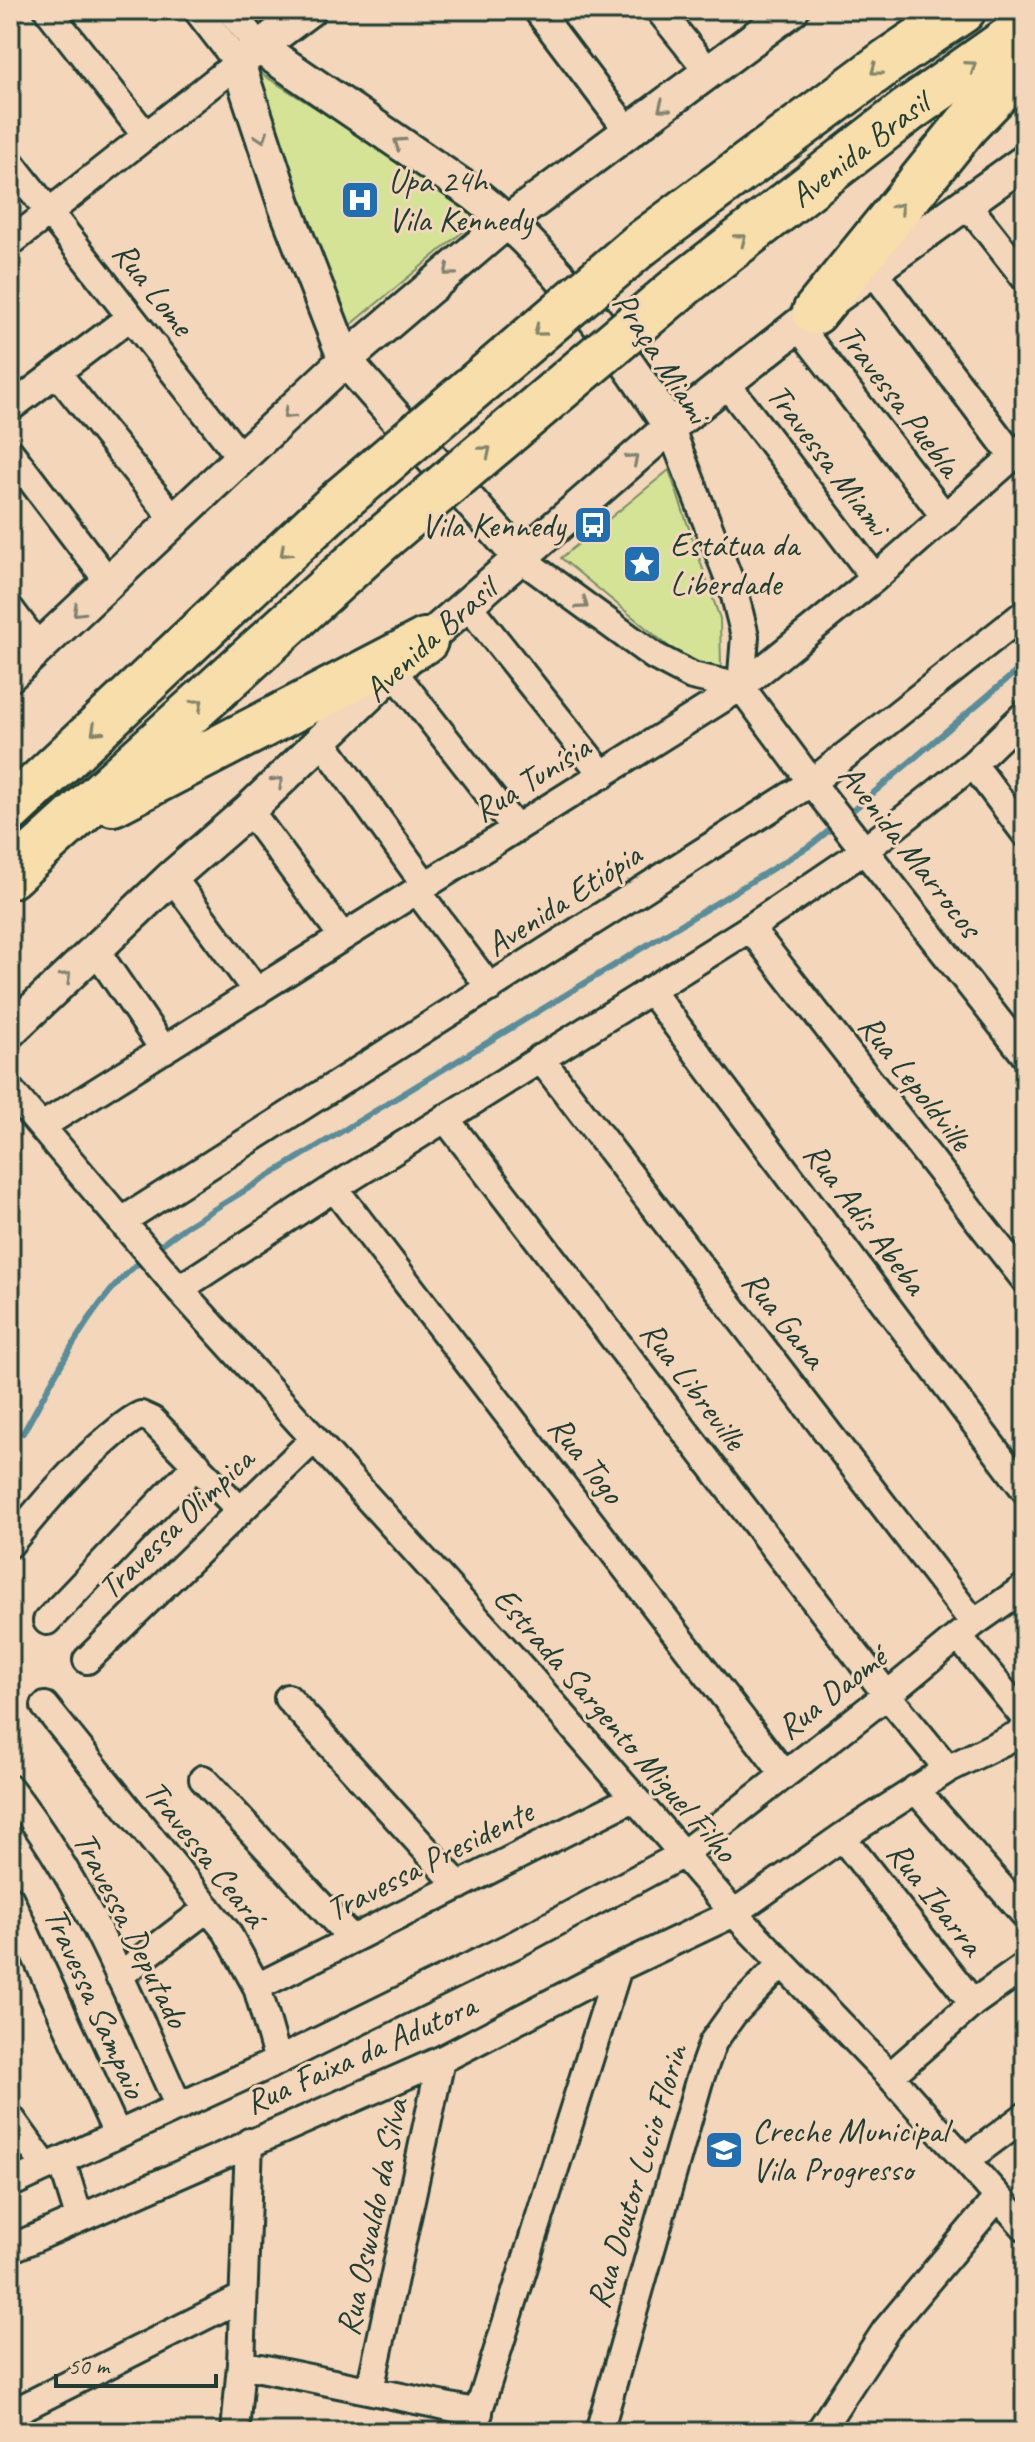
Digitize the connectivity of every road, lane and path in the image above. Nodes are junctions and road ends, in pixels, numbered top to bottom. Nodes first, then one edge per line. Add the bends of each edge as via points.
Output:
1 (48, 10) edge
2 (197, 10) edge
3 (230, 10) edge
4 (309, 10) edge
5 (537, 10) edge
6 (659, 10) edge
7 (963, 10) edge
8 (781, 13) edge
9 (1025, 28) edge
10 (248, 55) junction
11 (1025, 64) edge
12 (709, 72) junction
13 (629, 132) junction
14 (146, 136) junction
15 (1025, 161) edge
16 (10, 162) edge
17 (966, 203) junction
18 (49, 213) junction
19 (508, 221) junction
20 (10, 243) edge
21 (873, 271) junction
22 (1025, 278) edge
23 (130, 317) junction
24 (807, 319) junction
25 (345, 360) junction
26 (57, 373) junction
27 (726, 383) junction
28 (10, 408) edge
29 (670, 427) junction
30 (1019, 451) edge
31 (10, 452) edge
32 (241, 458) junction
33 (945, 517) junction
34 (174, 519) junction
35 (520, 558) junction
36 (875, 578) junction
37 (108, 581) junction
38 (467, 604) junction
39 (10, 609) edge
40 (1025, 613) edge
41 (425, 641) junction
42 (39, 648) junction
43 (393, 671) junction
44 (10, 675) edge
45 (741, 687) junction
46 (1025, 714) edge
47 (322, 741) junction
48 (973, 764) junction
49 (603, 775) junction
50 (816, 788) junction
51 (10, 810) edge
52 (249, 810) junction
53 (516, 829) junction
54 (57, 832) junction
55 (1025, 833) edge
56 (859, 843) junction
57 (10, 876) edge
58 (172, 877) junction
59 (422, 889) junction
60 (750, 928) junction
61 (343, 937) junction
62 (95, 949) junction
63 (490, 988) junction
64 (650, 990) junction
65 (257, 992) junction
66 (10, 1031) edge
67 (164, 1050) junction
68 (1025, 1055) edge
69 (540, 1058) junction
70 (10, 1090) edge
71 (445, 1118) junction
72 (42, 1126) junction
73 (334, 1188) junction
74 (122, 1221) junction
75 (1025, 1280) edge
76 (179, 1289) junction
77 (314, 1439) junction
78 (197, 1464) junction
79 (1025, 1490) edge
80 (240, 1510) junction
81 (10, 1544) edge
82 (1025, 1587) edge
83 (47, 1621) dead end
84 (967, 1630) junction
85 (87, 1660) dead end
86 (887, 1695) junction
87 (288, 1698) dead end
88 (45, 1706) dead end
89 (1025, 1718) edge
90 (1025, 1731) edge
91 (948, 1769) junction
92 (784, 1774) junction
93 (203, 1779) dead end
94 (10, 1789) edge
95 (915, 1789) junction
96 (633, 1798) junction
97 (842, 1837) junction
98 (683, 1854) junction
99 (459, 1886) junction
100 (10, 1899) edge
101 (208, 1908) junction
102 (734, 1913) junction
103 (1025, 1915) edge
104 (352, 1939) junction
105 (782, 1963) junction
106 (1025, 1966) edge
107 (618, 1968) junction
108 (119, 1976) junction
109 (257, 1987) junction
110 (973, 2003) junction
111 (441, 2060) junction
112 (278, 2061) junction
113 (890, 2076) junction
114 (179, 2107) junction
115 (1025, 2116) edge
116 (10, 2117) edge
117 (117, 2134) junction
118 (249, 2142) junction
119 (966, 2160) junction
120 (54, 2164) junction
121 (10, 2184) edge
122 (998, 2197) junction
123 (79, 2217) junction
124 (1025, 2227) edge
125 (10, 2249) edge
126 (243, 2297) junction
127 (241, 2364) junction
128 (370, 2390) junction
129 (10, 2414) edge
130 (476, 2422) edge
131 (235, 2432) edge
132 (599, 2432) edge
133 (819, 2432) edge

1 - 14 street
2 - 10 street
3 - 10 street
4 - 10 street
5 - 13 street
6 - 12 street
7 -> 51 highway, Avenida Brasil, bridge via 641,244 342,499
8 - 12 street
54 -> 9 highway, Avenida Brasil, bridge via 383,538 680,287 907,111
10 - 14 street
19 -> 10 street, Praça Miami via 474,194
10 -> 25 street via 285,206
24 -> 11 highway via 967,124
12 -> 13 street
13 - 19 street
14 - 18 street
15 - 17 street, Avenida Brasil
16 - 18 street, Rua Lome
17 - 21 street, Avenida Brasil
17 - 22 street
18 - 20 street
18 - 23 street, Rua Lome
19 -> 25 street
19 - 29 street, Praça Miami via 630,366
21 - 24 street, Avenida Brasil
21 - 30 street
23 - 26 street
23 - 32 street, Rua Lome
24 - 27 street, Avenida Brasil
24 - 33 street, Travessa Puebla
25 -> 32 street
25 - 35 street
26 - 28 street
26 - 34 street
27 - 29 street, Avenida Brasil
27 - 36 street, Travessa Miami
35 -> 29 street, Avenida Brasil
29 - 45 street, Praça Miami via 734,592 745,636
30 - 33 street, Rua Tunísia
31 - 37 street
32 - 34 street
33 - 36 street, Rua Tunísia
34 - 37 street
35 - 38 street, Avenida Brasil
35 -> 45 street via 654,656 692,676
36 - 45 street, Rua Tunísia
37 -> 42 street
38 - 41 street, Avenida Brasil
38 - 49 street
39 - 42 street
40 - 50 street, Avenida Etiópia
41 - 43 street, Avenida Brasil
41 - 54 highway
42 - 44 street
43 - 47 street, Avenida Brasil
43 - 53 street
45 - 49 street, Rua Tunísia
45 - 50 street, Avenida Marrocos
46 - 48 street
52 -> 47 street, Avenida Brasil
47 - 59 street
48 - 55 street
48 - 56 street
49 - 53 street, Rua Tunísia
50 - 56 street, Avenida Marrocos
50 - 63 street, Avenida Etiópia
52 - 58 street, Avenida Brasil
52 - 61 street
53 - 59 street, Rua Tunísia
54 - 57 highway, Avenida Brasil
56 - 60 street
56 - 68 street, Avenida Marrocos
58 - 62 street, Avenida Brasil
58 - 65 street
59 - 61 street, Rua Tunísia
59 - 63 street
60 - 64 street
60 - 75 street, Rua Lepoldville
61 - 65 street, Rua Tunísia
66 -> 62 street, Avenida Brasil
62 - 67 street
63 - 74 street, Avenida Etiópia
64 - 69 street
64 - 79 street, Rua Adis Abeba
65 - 67 street, Rua Tunísia
67 - 72 street, Rua Tunísia
69 - 71 street
69 - 84 street, Rua Gana
70 - 72 street
71 - 73 street
71 - 86 street, Rua Libreville
72 - 74 street
73 - 76 street
73 - 92 street, Rua Togo
74 - 76 street, Estrada Sargento Miguel Filho
76 - 77 street, Estrada Sargento Miguel Filho
77 - 80 street, Travessa Olimpica
77 - 96 street, Estrada Sargento Miguel Filho
78 - 80 street
78 - 81 street via 152,1420 132,1418 50,1494
78 - 83 street
80 - 85 street, Travessa Olimpica
82 - 84 street, Rua Daomé
84 - 86 street, Rua Daomé
84 - 89 street, Rua Gana
86 - 91 street, Rua Libreville
86 - 92 street, Rua Daomé
87 - 99 street
88 - 101 street, Travessa Ceará
90 - 91 street, Rua Faixa da Adutora
91 - 95 street, Rua Faixa da Adutora
92 - 98 street, Rua Daomé
93 - 104 street
94 - 108 street, Travessa Deputado via 84,1900
95 - 97 street, Rua Faixa da Adutora
95 - 103 street
96 - 98 street, Estrada Sargento Miguel Filho
96 - 99 street, Travessa Presidente
97 - 102 street, Rua Faixa da Adutora
97 - 110 street, Rua Ibarra
98 - 102 street, Estrada Sargento Miguel Filho
98 - 112 street, Rua Faixa da Adutora via 516,1944
99 - 104 street, Travessa Presidente
100 - 117 street, Travessa Sampaio
101 - 108 street
101 - 109 street, Travessa Ceará
102 - 105 street, Estrada Sargento Miguel Filho
102 - 107 street, Rua Faixa da Adutora
104 - 109 street, Travessa Presidente
105 - 113 street, Estrada Sargento Miguel Filho
105 - 132 street, Rua Doutor Lucio Florin via 713,2042
106 - 110 street
107 - 111 street, Rua Faixa da Adutora
107 - 130 street
108 - 114 street, Travessa Deputado
109 - 112 street, Travessa Ceará
110 - 113 street
111 - 118 street, Rua Faixa da Adutora
111 - 128 street, Rua Oswaldo da Silva
112 - 114 street, Rua Faixa da Adutora
113 - 119 street, Estrada Sargento Miguel Filho
114 - 117 street, Rua Faixa da Adutora
115 - 119 street
116 - 120 street
117 - 120 street, Rua Faixa da Adutora
118 - 123 street, Rua Faixa da Adutora
118 - 126 street
119 - 122 street, Estrada Sargento Miguel Filho
120 - 121 street, Rua Faixa da Adutora
120 - 123 street
122 - 124 street, Estrada Sargento Miguel Filho
122 - 133 street via 886,2330
123 - 125 street, Rua Faixa da Adutora
126 - 127 street
126 - 129 street
127 - 128 street
127 - 131 street
128 - 130 street

